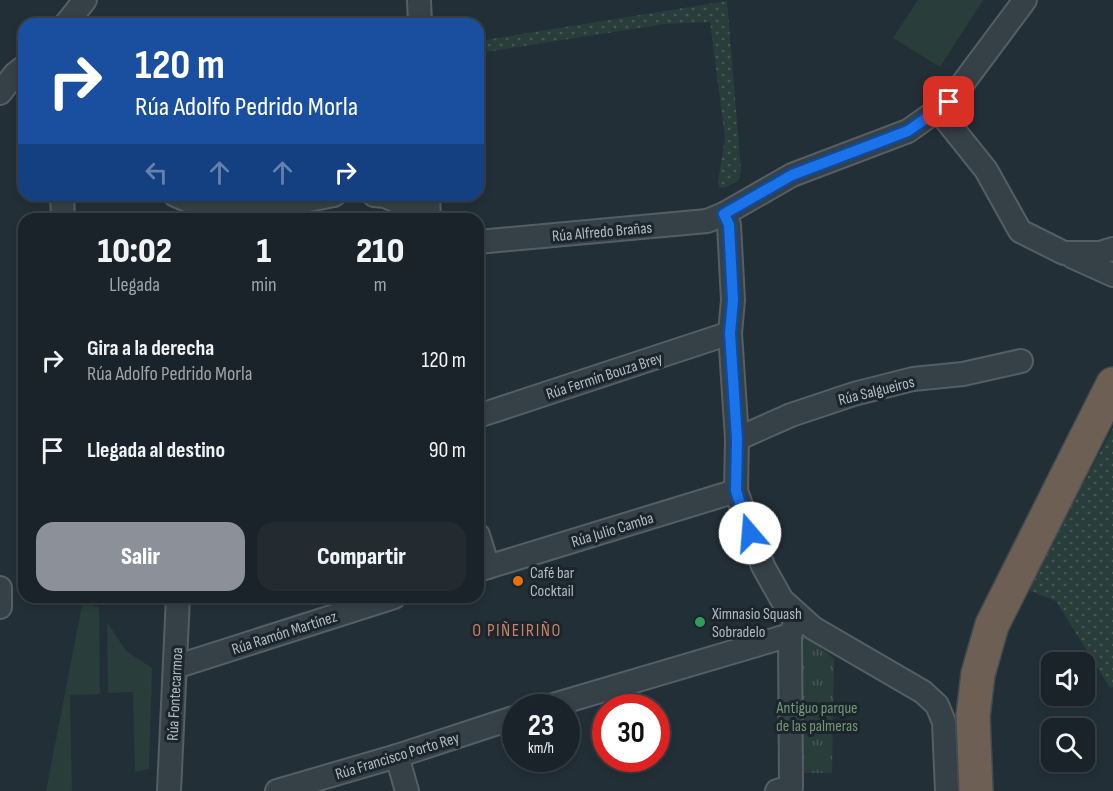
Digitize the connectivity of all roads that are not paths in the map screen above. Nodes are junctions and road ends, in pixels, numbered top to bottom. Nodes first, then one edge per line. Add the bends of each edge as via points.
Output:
1 (85, 0) edge
2 (418, 0) edge
3 (1025, 0) edge
4 (71, 18) edge
5 (420, 18) edge
6 (18, 72) edge
7 (0, 93) edge
8 (938, 110) junction
9 (189, 201) edge
10 (304, 201) edge
11 (400, 201) edge
12 (428, 210) edge
13 (724, 214) junction
14 (484, 241) edge
15 (1113, 249) edge
16 (1064, 253) junction
17 (1113, 274) edge
18 (730, 333) junction
19 (1021, 361) dead end
20 (1113, 384) edge
21 (484, 414) edge
22 (737, 439) junction
23 (736, 491) junction
24 (484, 569) edge
25 (0, 588) edge
26 (178, 603) edge
27 (375, 603) edge
28 (0, 607) edge
29 (794, 626) junction
30 (175, 667) junction
31 (580, 696) edge
32 (502, 722) edge
33 (397, 756) junction
34 (977, 782) edge
35 (169, 791) edge
36 (277, 791) edge
37 (407, 791) edge
38 (777, 791) edge
39 (946, 791) edge

1 - 4 street
2 - 5 street
3 - 8 street, Rúa Alfredo Brañas via 949,102
6 - 7 street
8 - 13 street, Rúa Alfredo Brañas via 908,131 792,175
8 - 16 street via 986,170 1020,231
9 - 10 street via 210,210 248,212
11 - 12 street
13 - 14 street, Rúa Alfredo Brañas via 707,221
13 - 18 street via 729,225 733,300
15 - 16 street
16 - 17 street
18 - 21 street, Rúa Fermín Bouza Brey
18 - 22 street
19 - 22 street, Rúa Salgueiros via 963,374 913,379 854,394 791,415
20 - 34 highway via 992,625 978,674 973,716
22 - 23 street
23 - 24 street, Rúa Julio Camba
23 - 29 street via 763,566
25 - 28 street
26 - 30 street, Rúa Fontecarmoa
27 - 30 street, Rúa Ramón Martínez
29 - 31 street
29 - 38 street via 791,787
29 - 39 street via 813,628 922,692 937,705 945,722
30 - 35 street, Rúa Fontecarmoa
32 - 33 street, Rúa Francisco Porto Rey
33 - 36 street, Rúa Francisco Porto Rey
33 - 37 street

